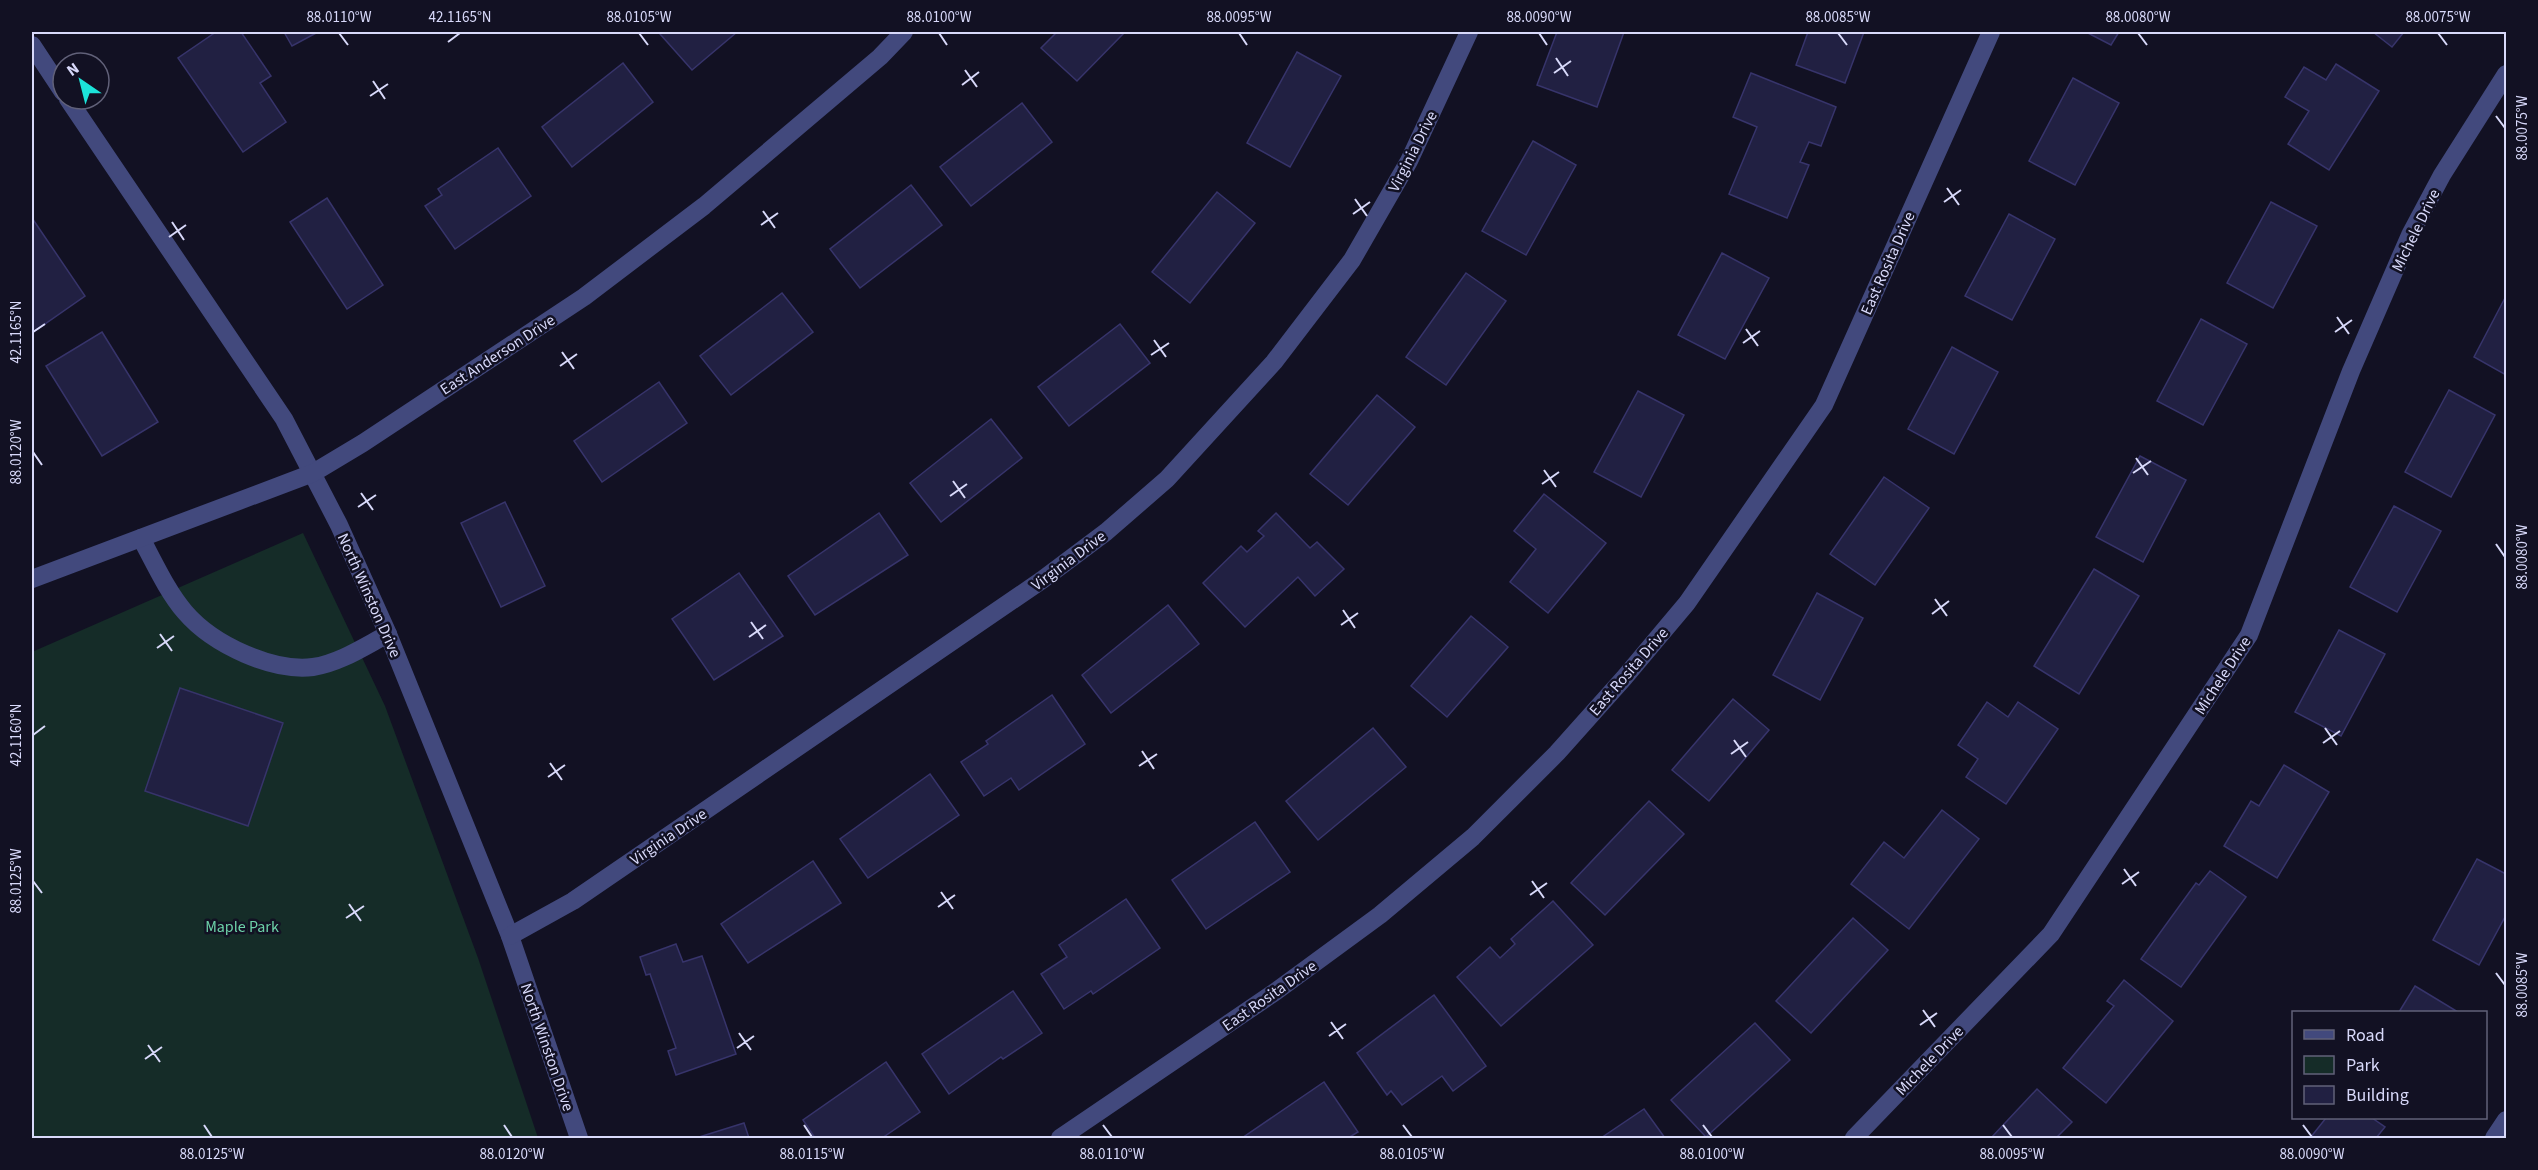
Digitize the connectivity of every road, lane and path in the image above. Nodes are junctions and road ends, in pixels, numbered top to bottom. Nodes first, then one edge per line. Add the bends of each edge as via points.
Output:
1 (904, 32) edge
2 (1468, 32) edge
3 (1991, 32) edge
4 (32, 45) edge
5 (51, 74) edge
6 (2506, 74) edge
7 (76, 111) edge
8 (313, 473) junction
9 (141, 538) junction
10 (32, 579) edge
11 (388, 634) junction
12 (510, 936) junction
13 (2506, 1120) edge
14 (579, 1138) edge
15 (1060, 1138) edge
16 (1854, 1138) edge
17 (2494, 1138) edge

1 - 8 street, East Anderson Drive via 880,57 704,206 584,297
2 - 12 street, Virginia Drive via 1409,161 1352,260 1274,362 1167,479 1042,580 573,901
3 - 15 street, East Rosita Drive via 1824,405 1687,603 1557,753 1473,837 1380,915 1275,992
4 - 5 street
6 - 16 street, Michele Drive via 2442,175 2410,235 2351,371 2249,635 2051,934
7 - 8 street, North Winston Drive via 284,419
8 - 9 street, East Anderson Drive
8 - 11 street, North Winston Drive
9 - 10 street, East Anderson Drive
9 - 11 street via 171,595 196,626 221,644 261,661 313,667 344,658
11 - 12 street, North Winston Drive
12 - 14 street, North Winston Drive
13 - 17 street

